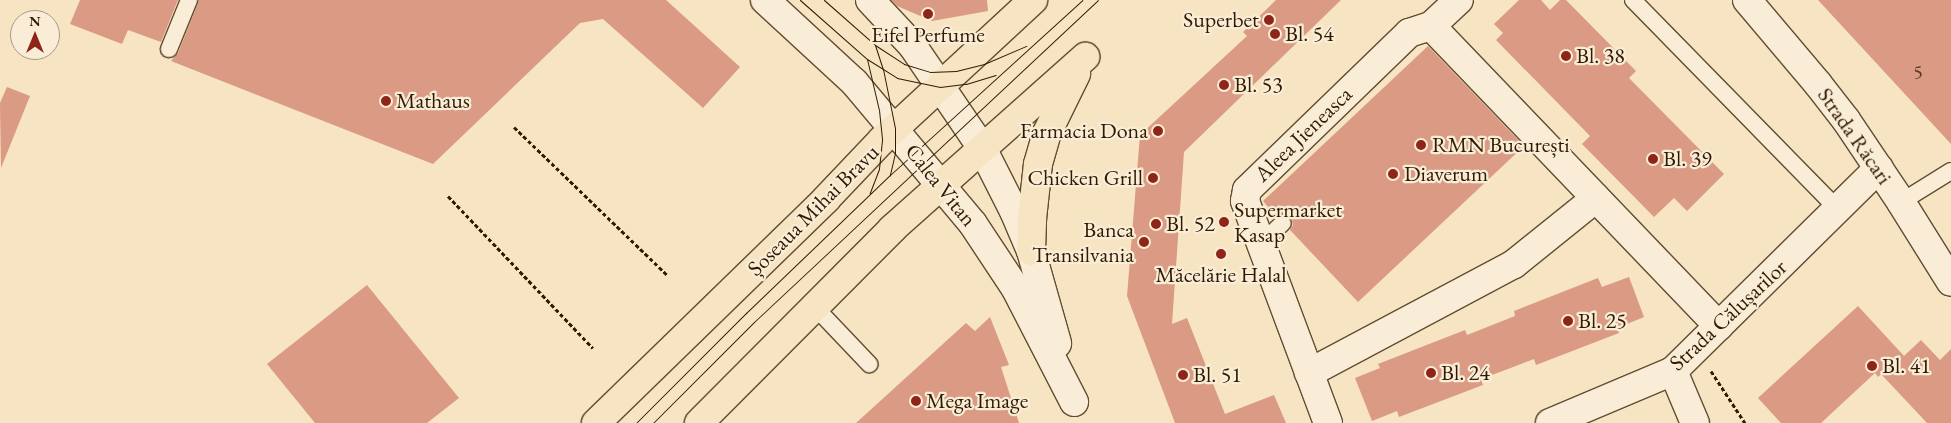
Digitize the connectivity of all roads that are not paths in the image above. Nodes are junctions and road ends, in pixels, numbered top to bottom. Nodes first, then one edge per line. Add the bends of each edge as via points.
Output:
1 (189, 0) edge
2 (765, 0) edge
3 (870, 0) edge
4 (1033, 0) edge
5 (1459, 0) edge
6 (1633, 0) edge
7 (1747, 0) edge
8 (1431, 26) junction
9 (169, 49) dead end
10 (940, 87) junction
11 (895, 128) junction
12 (982, 148) junction
13 (1879, 168) junction
14 (1951, 171) edge
15 (942, 184) junction
16 (1596, 198) junction
17 (1901, 202) junction
18 (1839, 210) junction
19 (1283, 223) dead end
20 (1261, 244) junction
21 (1031, 252) junction
22 (1951, 282) edge
23 (816, 307) junction
24 (1720, 326) junction
25 (869, 364) dead end
26 (1673, 371) junction
27 (1309, 373) junction
28 (1078, 412) edge
29 (596, 423) edge
30 (699, 423) edge
31 (1328, 423) edge
32 (1550, 423) edge
33 (1695, 423) edge

1 - 9 lane
2 - 11 street, Calea Vitan via 854,82
3 - 10 street, Calea Vitan via 902,33
4 - 10 main road, Șoseaua Mihai Bravu
5 - 8 street, Aleea Jieneasca
6 - 18 lane
7 - 13 street, Strada Răcari via 1818,84
8 - 16 street via 1455,62
8 - 20 street, Aleea Jieneasca via 1409,33 1251,184 1245,201
10 - 11 main road, Șoseaua Mihai Bravu
10 - 12 street, Calea Vitan
11 - 15 street, Calea Vitan
11 - 29 main road, Șoseaua Mihai Bravu
12 - 15 main road
12 - 21 street, Calea Vitan
12 - 21 main road via 1085,57 1047,133 1038,164
13 - 17 street, Strada Răcari
13 - 18 street, Strada Călușarilor
14 - 17 lane
15 - 23 main road via 892,229
15 - 28 street, Calea Vitan via 973,224 1016,290
16 - 24 street
16 - 27 street via 1514,264
17 - 22 street, Strada Răcari
18 - 24 street, Strada Călușarilor
19 - 20 lane
20 - 27 street, Aleea Jieneasca
21 - 28 street, Calea Vitan
23 - 25 lane
23 - 30 main road
24 - 26 street, Strada Călușarilor
26 - 32 street, Strada Călușarilor
26 - 33 street
27 - 31 street, Aleea Jieneasca

